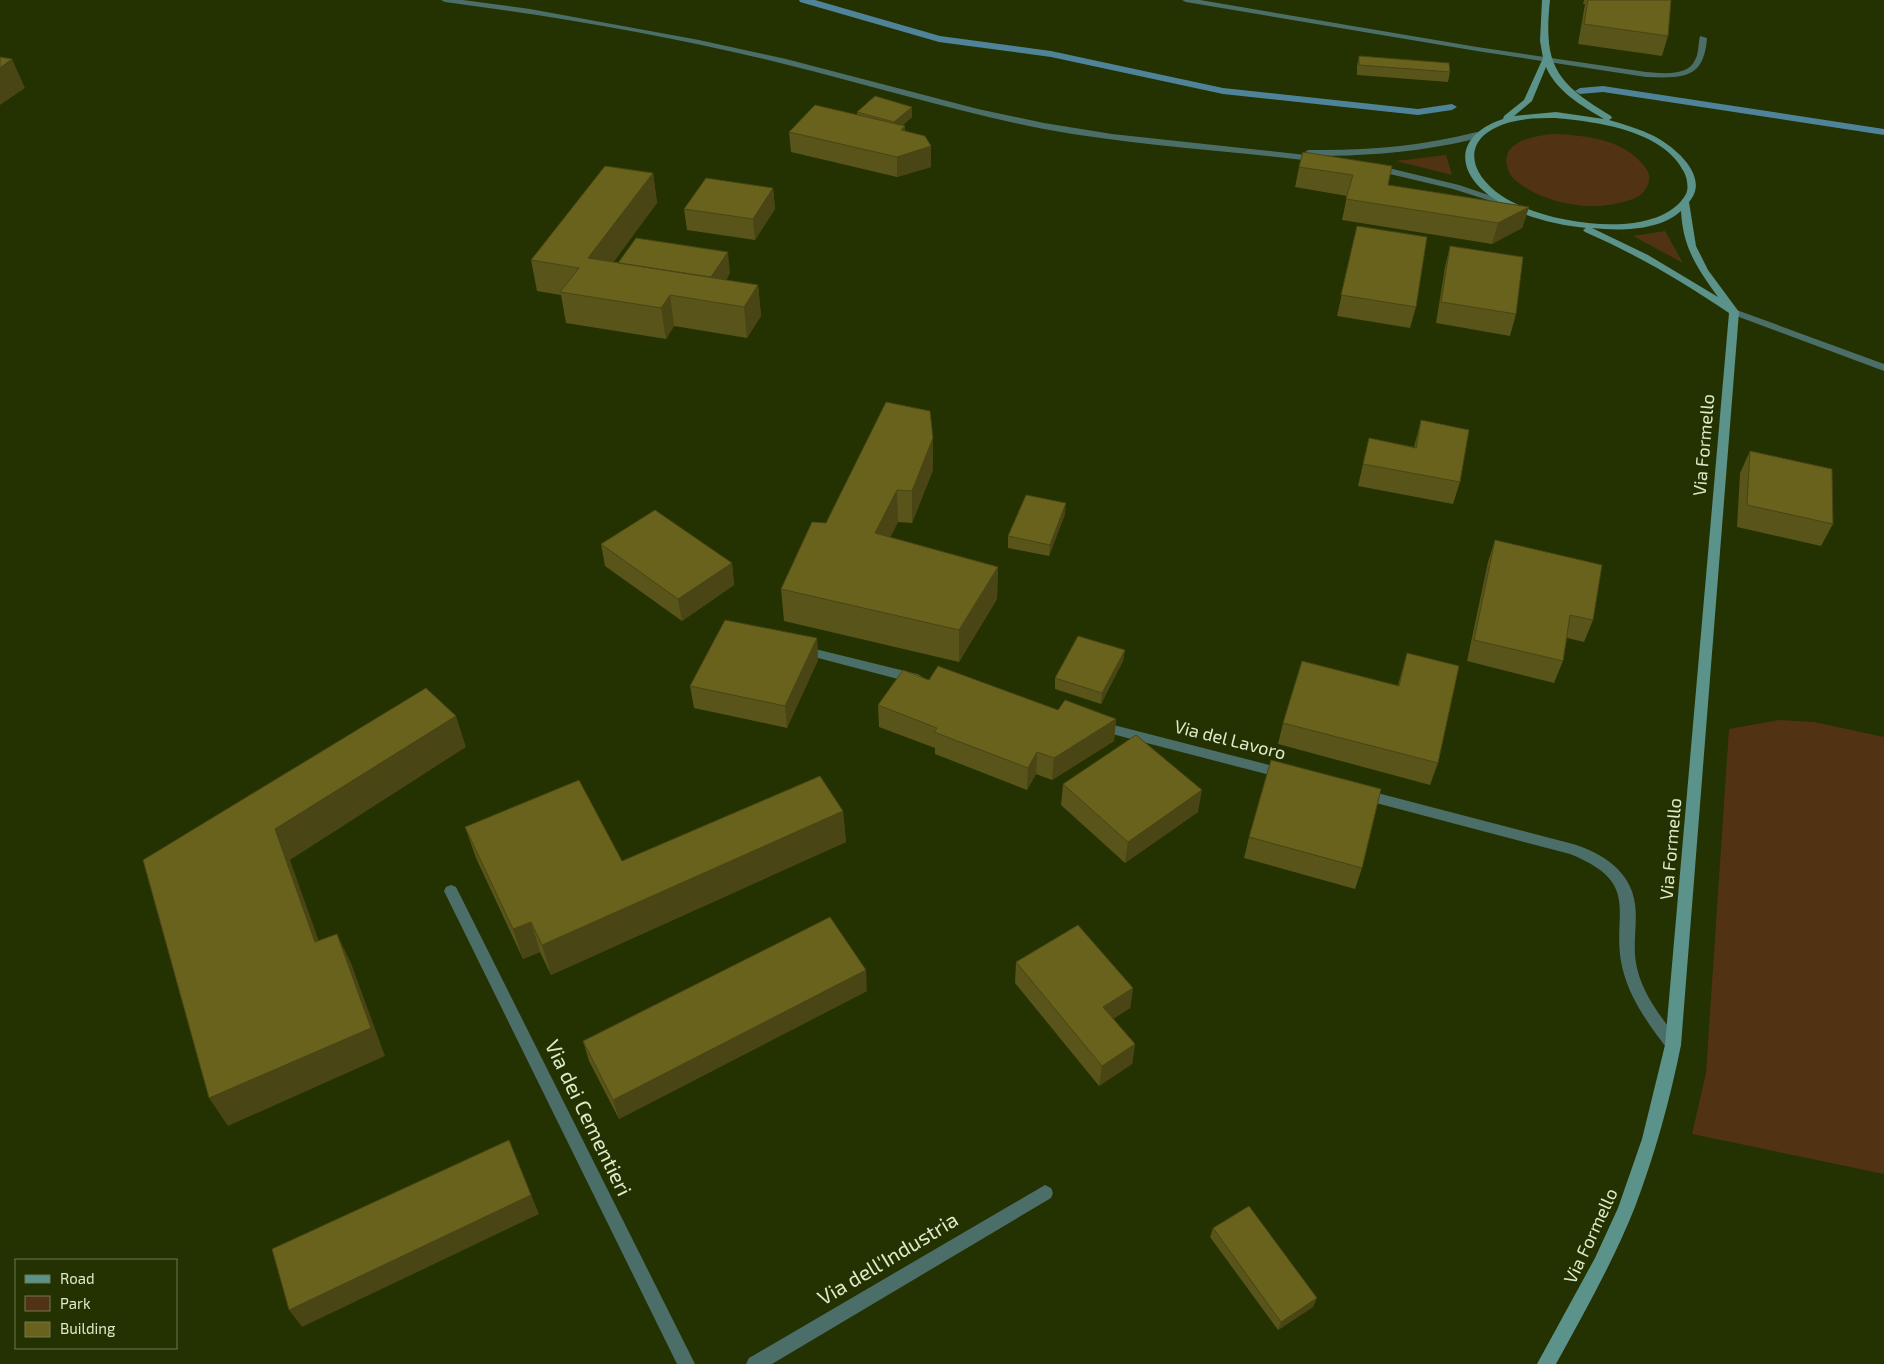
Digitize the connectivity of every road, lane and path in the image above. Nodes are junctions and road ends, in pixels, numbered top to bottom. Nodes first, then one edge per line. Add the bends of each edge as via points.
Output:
1 (445, 0) edge
2 (1186, 0) edge
3 (1546, 0) edge
4 (1703, 38) dead end
5 (1545, 60) junction
6 (1497, 124) junction
7 (1624, 127) junction
8 (1477, 135) junction
9 (1276, 153) junction
10 (1345, 162) edge
11 (1363, 166) edge
12 (1506, 203) junction
13 (1685, 204) junction
14 (1576, 225) junction
15 (1734, 312) junction
16 (1884, 368) edge
17 (792, 647) edge
18 (927, 682) edge
19 (1082, 722) edge
20 (1294, 776) edge
21 (1352, 791) edge
22 (451, 891) dead end
23 (1674, 1045) junction
24 (1045, 1193) dead end
25 (686, 1364) edge
26 (754, 1364) edge
27 (1546, 1364) edge

1 - 9 street via 571,18 701,42 1074,132
2 - 5 street
3 - 5 main road via 1542,28
4 - 5 street via 1694,69 1674,75
5 - 6 main road via 1528,101
5 - 7 main road via 1566,90
6 - 7 main road via 1524,117 1556,115 1591,118
6 - 8 main road
7 - 13 main road via 1672,151 1684,164 1691,178 1692,191
8 - 9 street via 1397,151
8 - 12 main road via 1468,150 1470,168 1483,186
9 - 10 street
11 - 12 street via 1456,187
12 - 14 main road via 1539,216
13 - 14 main road via 1673,214 1631,226
13 - 15 main road via 1691,245
14 - 15 main road via 1645,256
15 - 16 street
15 - 23 main road, Via Formello
17 - 18 street
19 - 20 street, Via del Lavoro
21 - 23 street via 1573,849 1603,862 1616,874 1624,889 1628,915 1626,951 1632,980 1649,1012
22 - 25 street, Via dei Cementieri
23 - 27 main road, Via Formello via 1659,1112 1621,1221 1583,1299
24 - 26 street, Via dell'Industria

